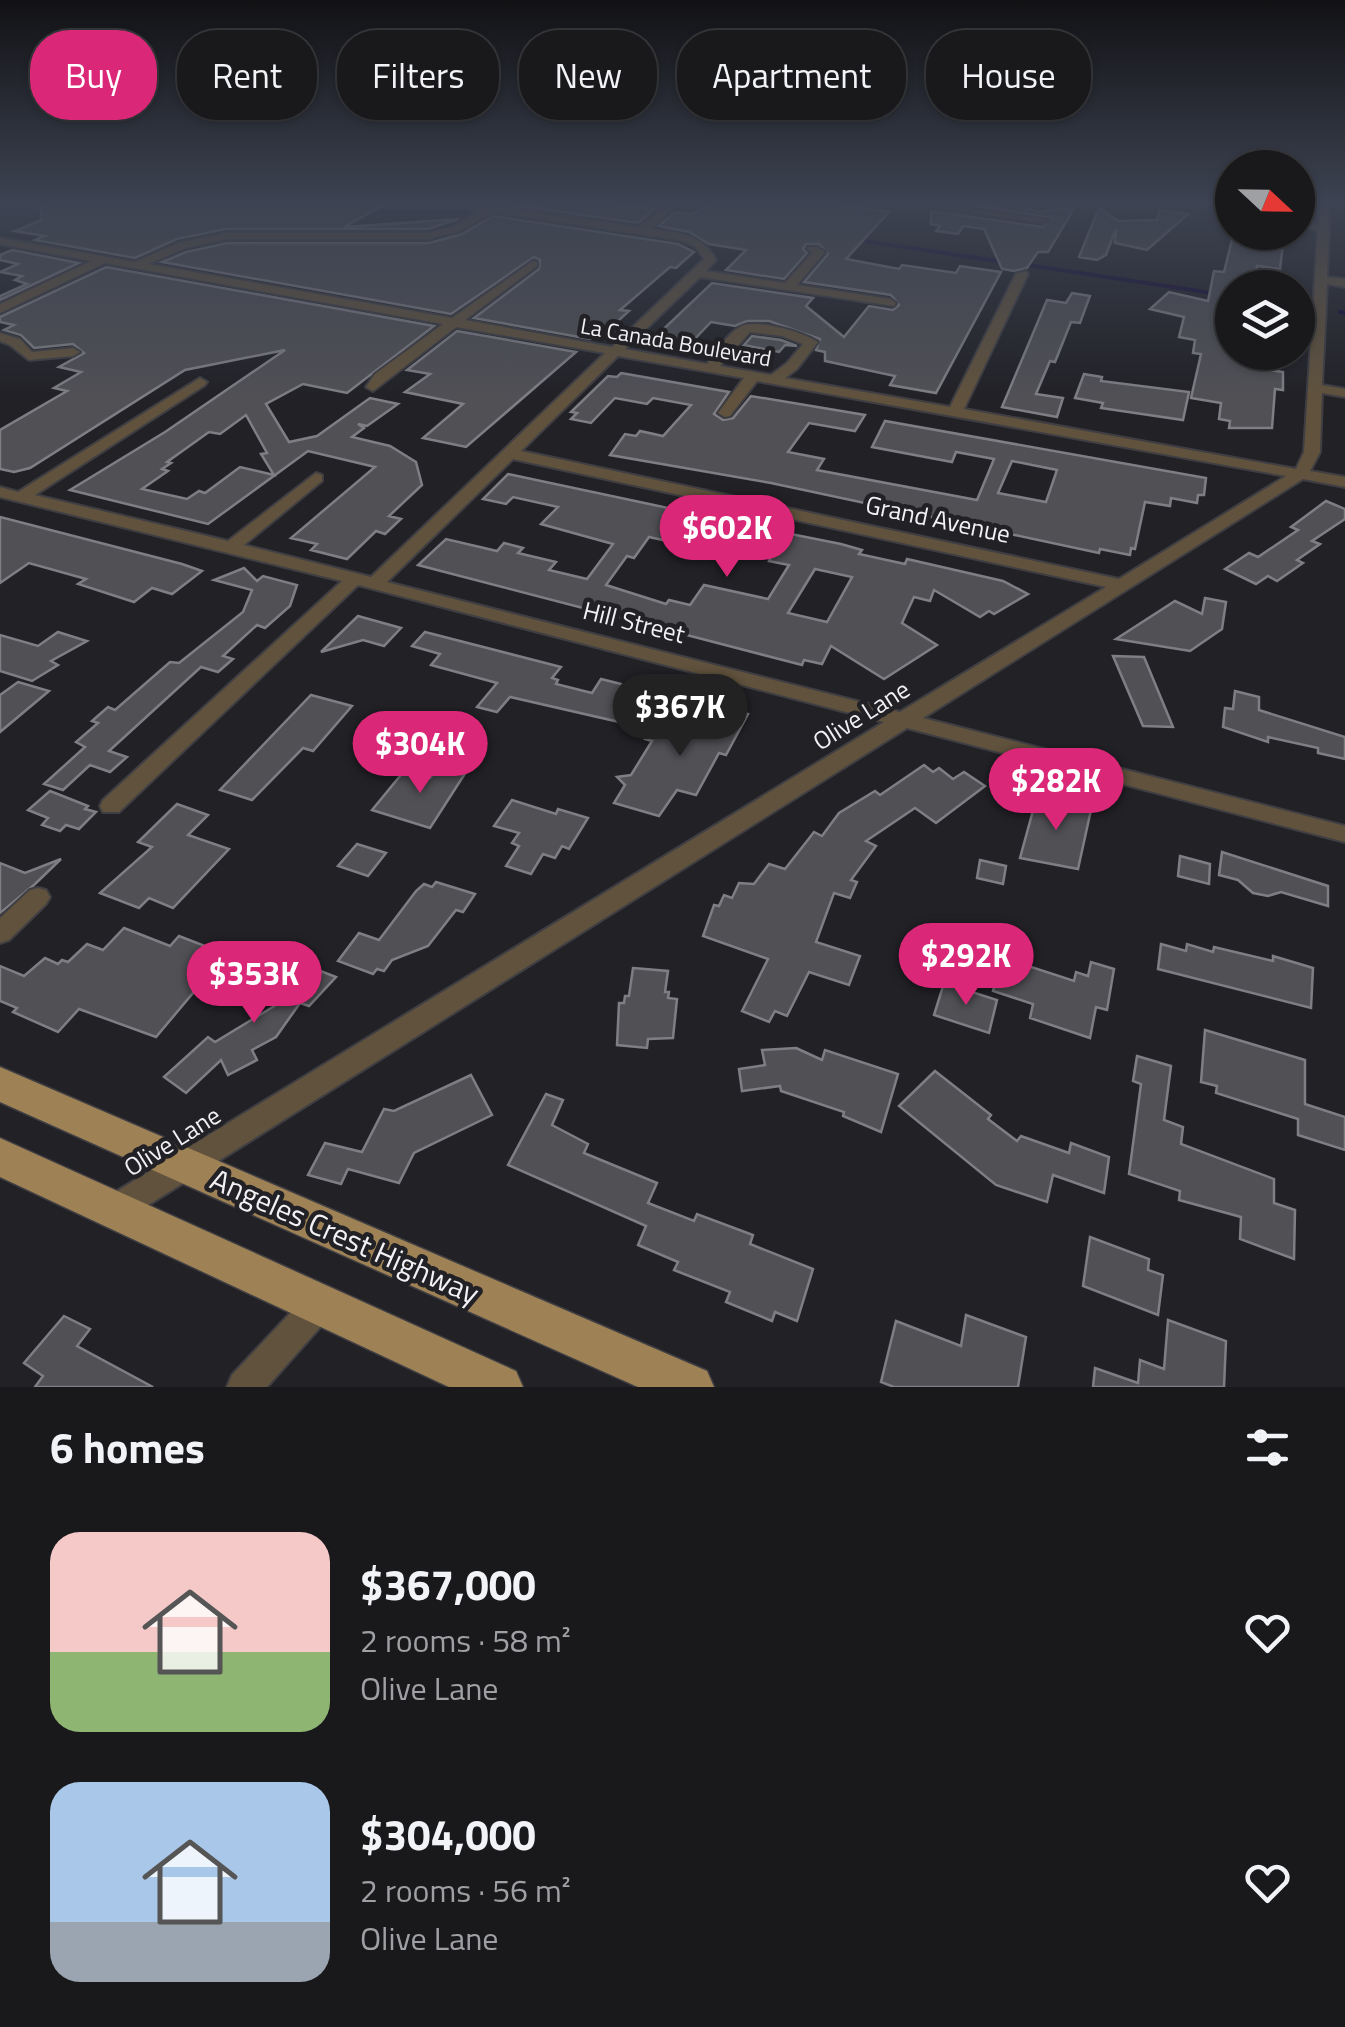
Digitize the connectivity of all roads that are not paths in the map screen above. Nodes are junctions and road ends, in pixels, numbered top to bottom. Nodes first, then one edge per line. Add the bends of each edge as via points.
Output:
1 (84, 269) edge
2 (150, 269) edge
3 (527, 269) edge
4 (702, 269) edge
5 (805, 269) edge
6 (1324, 269) edge
7 (698, 273) junction
8 (1022, 274) dead end
9 (1324, 280) junction
10 (1345, 283) edge
11 (788, 287) junction
12 (890, 302) dead end
13 (0, 309) edge
14 (451, 322) junction
15 (0, 337) edge
16 (73, 352) dead end
17 (615, 352) junction
18 (710, 369) junction
19 (753, 376) junction
20 (773, 380) junction
21 (200, 382) dead end
22 (373, 387) dead end
23 (1315, 388) junction
24 (1345, 393) edge
25 (725, 412) dead end
26 (955, 412) junction
27 (508, 452) junction
28 (1301, 474) junction
29 (316, 478) dead end
30 (1345, 482) edge
31 (0, 492) edge
32 (21, 497) junction
33 (231, 547) junction
34 (363, 582) junction
35 (1123, 585) junction
36 (906, 719) junction
37 (111, 806) dead end
38 (1345, 834) edge
39 (38, 897) dead end
40 (0, 933) edge
41 (0, 1084) edge
42 (0, 1157) edge
43 (184, 1166) junction
44 (115, 1210) junction
45 (320, 1304) junction
46 (244, 1387) edge
47 (500, 1387) edge
48 (692, 1387) edge

1 - 13 street
2 - 14 street, La Canada Boulevard
3 - 14 street
4 - 7 street
5 - 11 street
6 - 9 street
7 - 11 street
7 - 17 street
8 - 26 street
9 - 10 street
9 - 23 street
11 - 12 street
14 - 17 street, La Canada Boulevard
14 - 22 street
15 - 16 street via 29,356
17 - 18 street, La Canada Boulevard
17 - 27 street
18 - 19 street, La Canada Boulevard
18 - 20 street via 747,328 811,342
19 - 20 street, La Canada Boulevard
19 - 25 street
20 - 26 street, La Canada Boulevard
21 - 32 street
23 - 24 street
23 - 28 street via 1312,452
26 - 28 street, La Canada Boulevard
27 - 34 street
27 - 35 street, Grand Avenue
28 - 30 street, La Canada Boulevard
28 - 35 street, Olive Lane
29 - 33 street
31 - 32 street, Hill Street
32 - 33 street, Hill Street
33 - 34 street, Hill Street
34 - 36 street, Hill Street
34 - 37 street
35 - 36 street, Olive Lane
36 - 38 street, Hill Street
36 - 43 street, Olive Lane
39 - 40 street
41 - 43 main road, Angeles Crest Highway
42 - 44 main road
43 - 44 street, Olive Lane
43 - 48 main road, Angeles Crest Highway
44 - 45 main road
45 - 46 street
45 - 47 main road

